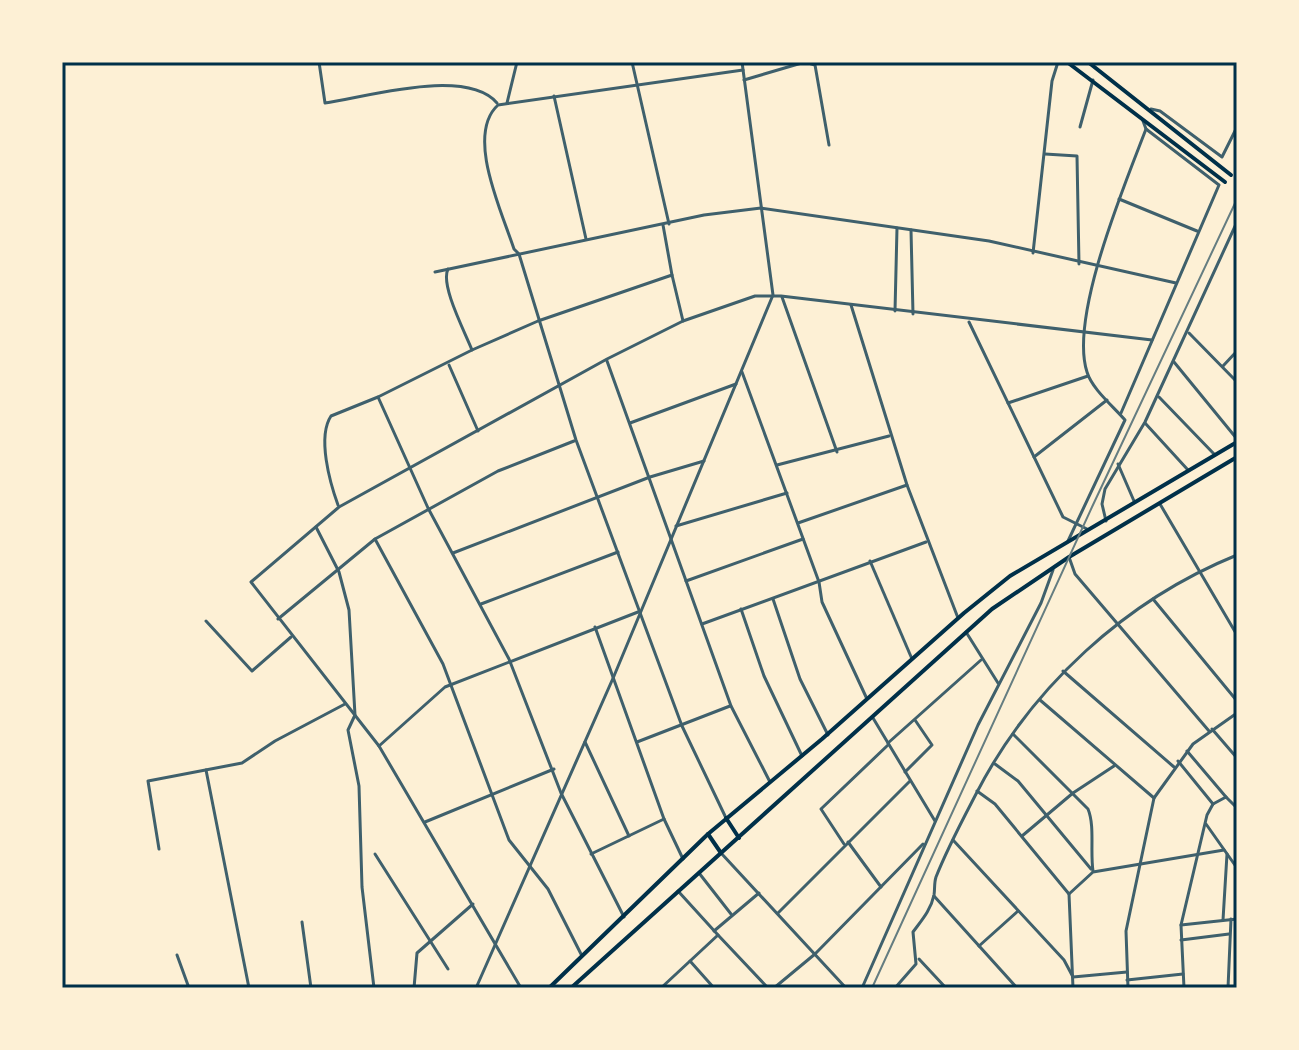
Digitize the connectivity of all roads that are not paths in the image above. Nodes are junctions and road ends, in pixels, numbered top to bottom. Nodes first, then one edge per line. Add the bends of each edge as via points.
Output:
1 (319, 62) edge
2 (517, 62) edge
3 (632, 62) edge
4 (742, 62) edge
5 (1058, 62) edge
6 (1067, 62) edge
7 (1088, 62) edge
8 (743, 70) junction
9 (744, 80) junction
10 (1093, 80) junction
11 (637, 83) junction
12 (554, 96) junction
13 (507, 103) junction
14 (498, 105) junction
15 (1146, 109) junction
16 (1141, 118) junction
17 (1080, 127) dead end
18 (1237, 127) edge
19 (1146, 129) junction
20 (829, 145) dead end
21 (1044, 154) junction
22 (1231, 175) dead end
23 (1225, 182) dead end
24 (1119, 199) junction
25 (761, 208) junction
26 (1237, 222) edge
27 (669, 224) junction
28 (663, 225) junction
29 (897, 228) junction
30 (911, 230) junction
31 (1199, 231) junction
32 (586, 239) junction
33 (517, 252) junction
34 (1033, 253) junction
35 (1079, 264) junction
36 (1099, 268) junction
37 (448, 269) junction
38 (435, 272) dead end
39 (672, 275) junction
40 (1176, 283) junction
41 (773, 295) junction
42 (781, 296) junction
43 (851, 305) junction
44 (895, 311) junction
45 (913, 314) junction
46 (968, 320) junction
47 (538, 321) junction
48 (683, 321) junction
49 (1188, 332) junction
50 (1083, 333) junction
51 (1152, 340) junction
52 (472, 350) junction
53 (1237, 351) edge
54 (607, 359) junction
55 (1174, 362) junction
56 (448, 363) junction
57 (1223, 366) junction
58 (742, 372) junction
59 (1088, 376) junction
60 (1237, 382) edge
61 (738, 384) junction
62 (558, 387) junction
63 (1157, 396) junction
64 (378, 397) junction
65 (1107, 400) junction
66 (1008, 403) junction
67 (1120, 414) junction
68 (1145, 422) junction
69 (630, 423) junction
70 (478, 431) junction
71 (891, 436) junction
72 (576, 440) junction
73 (1237, 441) edge
74 (837, 452) junction
75 (1215, 455) junction
76 (1034, 457) junction
77 (1237, 457) edge
78 (704, 461) junction
79 (1118, 464) junction
80 (777, 465) junction
81 (409, 468) junction
82 (1188, 470) junction
83 (650, 477) junction
84 (907, 485) junction
85 (787, 493) junction
86 (597, 497) junction
87 (1135, 503) junction
88 (1159, 504) junction
89 (339, 507) junction
90 (428, 508) junction
91 (1106, 521) junction
92 (798, 523) junction
93 (316, 526) junction
94 (676, 526) junction
95 (1075, 526) junction
96 (1091, 530) junction
97 (672, 536) junction
98 (375, 539) junction
99 (804, 539) junction
100 (926, 542) junction
101 (1066, 545) junction
102 (618, 552) junction
103 (453, 553) junction
104 (1237, 555) edge
105 (1069, 557) junction
106 (870, 561) junction
107 (1054, 567) junction
108 (1198, 571) junction
109 (339, 572) junction
110 (686, 581) junction
111 (819, 582) junction
112 (773, 599) junction
113 (1153, 599) junction
114 (481, 604) junction
115 (741, 609) junction
116 (640, 611) junction
117 (958, 618) junction
118 (278, 619) junction
119 (206, 621) dead end
120 (1119, 621) junction
121 (702, 624) junction
122 (595, 627) junction
123 (965, 631) junction
124 (1237, 635) edge
125 (291, 637) junction
126 (509, 659) junction
127 (912, 659) junction
128 (981, 660) junction
129 (1063, 671) junction
130 (614, 676) junction
131 (998, 683) junction
132 (451, 684) junction
133 (867, 699) junction
134 (1040, 700) junction
135 (1237, 701) edge
136 (346, 704) junction
137 (731, 706) junction
138 (1237, 713) edge
139 (355, 715) junction
140 (871, 715) junction
141 (915, 719) junction
142 (682, 726) junction
143 (1211, 730) junction
144 (1013, 734) junction
145 (828, 735) junction
146 (584, 740) junction
147 (637, 742) junction
148 (888, 744) junction
149 (379, 746) junction
150 (1187, 751) junction
151 (802, 756) junction
152 (1237, 758) edge
153 (1178, 761) junction
154 (995, 764) junction
155 (1116, 765) junction
156 (1174, 767) junction
157 (554, 769) junction
158 (206, 770) junction
159 (905, 772) junction
160 (910, 781) junction
161 (770, 782) junction
162 (977, 791) junction
163 (490, 793) junction
164 (561, 793) junction
165 (1073, 793) junction
166 (1226, 797) junction
167 (1154, 798) junction
168 (1213, 804) junction
169 (1237, 808) edge
170 (1047, 814) junction
171 (726, 818) junction
172 (664, 819) junction
173 (935, 821) junction
174 (425, 822) junction
175 (1206, 824) junction
176 (708, 834) junction
177 (629, 836) junction
178 (1022, 836) junction
179 (739, 838) junction
180 (953, 840) junction
181 (926, 842) junction
182 (845, 843) junction
183 (159, 849) dead end
184 (1226, 852) junction
185 (721, 853) junction
186 (375, 854) dead end
187 (591, 854) junction
188 (1199, 854) junction
189 (683, 859) junction
190 (1139, 863) junction
191 (530, 864) junction
192 (1237, 868) edge
193 (1093, 872) junction
194 (699, 873) junction
195 (881, 887) junction
196 (678, 891) junction
197 (759, 893) junction
198 (1069, 894) junction
199 (934, 896) junction
200 (473, 904) junction
201 (1018, 911) junction
202 (778, 913) junction
203 (732, 915) junction
204 (624, 918) junction
205 (1231, 919) junction
206 (1237, 919) edge
207 (1223, 920) junction
208 (302, 922) dead end
209 (1181, 925) junction
210 (714, 931) junction
211 (1230, 934) junction
212 (718, 935) junction
213 (429, 939) junction
214 (1181, 940) junction
215 (494, 942) junction
216 (978, 947) junction
217 (815, 954) junction
218 (177, 955) dead end
219 (583, 957) junction
220 (917, 957) junction
221 (690, 961) junction
222 (448, 969) dead end
223 (1127, 972) junction
224 (1183, 974) junction
225 (1073, 977) junction
226 (1127, 980) junction
227 (189, 988) edge
228 (249, 988) edge
229 (311, 988) edge
230 (374, 988) edge
231 (414, 988) edge
232 (476, 988) edge
233 (521, 988) edge
234 (549, 988) edge
235 (571, 988) edge
236 (661, 988) edge
237 (714, 988) edge
238 (768, 988) edge
239 (774, 988) edge
240 (846, 988) edge
241 (862, 988) edge
242 (895, 988) edge
243 (946, 988) edge
244 (1017, 988) edge
245 (1073, 988) edge
246 (1126, 988) edge
247 (1184, 988) edge
248 (1228, 988) edge

1 - 14 street via 325,103 448,84 482,92
2 - 13 street
3 - 11 street
4 - 8 street
5 - 21 street
6 - 10 main road
7 - 15 main road
8 - 9 street
8 - 11 street
9 - 20 street via 813,64
9 - 25 street
10 - 16 main road
10 - 17 street
11 - 12 street
11 - 27 street
12 - 13 street
12 - 32 street
13 - 14 street
14 - 33 street via 483,130 488,168
15 - 18 street via 1160,111 1222,157
15 - 22 main road
16 - 19 street
16 - 23 main road
19 - 24 street
19 - 31 street via 1219,185
21 - 34 street
21 - 35 street via 1077,156
24 - 31 street
24 - 36 street
25 - 27 street
25 - 29 street
25 - 41 street
26 - 49 street
27 - 28 street
28 - 32 street
28 - 39 street
29 - 30 street
29 - 44 street
30 - 34 street
30 - 45 street
31 - 40 street
32 - 33 street
33 - 37 street
33 - 47 street
34 - 35 street
35 - 36 street
36 - 40 street
36 - 50 street
37 - 38 street
37 - 52 street via 448,288
39 - 47 street
39 - 48 street
40 - 51 street
41 - 42 street
41 - 48 street via 755,296
41 - 58 street
42 - 43 street
42 - 74 street
43 - 44 street
43 - 71 street
44 - 45 street
45 - 46 street
46 - 50 street
46 - 66 street
47 - 52 street
47 - 62 street
48 - 54 street
49 - 55 street
49 - 57 street
50 - 51 street
50 - 59 street
51 - 67 street
52 - 56 street
53 - 57 street
54 - 62 street
54 - 69 street
55 - 63 street
55 - 73 street
56 - 64 street
56 - 70 street
57 - 60 street
58 - 61 street
58 - 80 street
59 - 65 street
59 - 66 street
61 - 69 street
61 - 78 street
62 - 70 street
62 - 72 street
63 - 68 street
63 - 75 street
64 - 81 street
64 - 89 street via 327,422 326,445
65 - 67 street
65 - 76 street
66 - 76 street
67 - 95 street via 1125,420
68 - 79 street
68 - 82 street
69 - 83 street
70 - 81 street
71 - 74 street
71 - 84 street
72 - 86 street
72 - 90 street via 498,471
73 - 75 main road
74 - 80 street
75 - 82 main road
76 - 95 street via 1063,517
77 - 88 main road
78 - 83 street
78 - 94 street
79 - 87 street
79 - 91 street via 1102,504
80 - 85 street
81 - 89 street
81 - 90 street
82 - 87 main road
83 - 86 street
83 - 97 street
84 - 92 street
84 - 100 street
85 - 92 street
85 - 94 street
86 - 102 street
86 - 103 street
87 - 91 main road
88 - 105 main road
88 - 108 street
89 - 93 street
90 - 98 street
90 - 103 street
91 - 96 main road
92 - 99 street
93 - 109 street
93 - 118 street via 251,582
94 - 97 street
95 - 96 street
95 - 101 street
96 - 101 main road
97 - 110 street
97 - 116 street
98 - 109 street
98 - 132 street
99 - 110 street
99 - 111 street
100 - 106 street
100 - 117 street
101 - 117 main road via 1010,576
102 - 114 street
102 - 116 street
103 - 114 street
104 - 108 street
105 - 107 main road
105 - 120 street via 1075,574
106 - 111 street
106 - 127 street
107 - 123 main road
107 - 131 street
108 - 113 street
108 - 124 street
109 - 118 street
109 - 139 street via 349,610
110 - 121 street
111 - 112 street
111 - 133 street via 822,602
112 - 115 street
112 - 145 street via 800,679
113 - 120 street
113 - 135 street
114 - 126 street
115 - 121 street
115 - 151 street via 764,676
116 - 122 street
116 - 130 street
116 - 142 street
117 - 127 main road
118 - 125 street
119 - 125 street via 252,671
120 - 129 street
120 - 143 street
121 - 137 street
122 - 126 street
122 - 130 street
123 - 128 street
123 - 140 main road
125 - 136 street
126 - 132 street
126 - 157 street
127 - 133 main road
128 - 131 street
128 - 141 street
129 - 134 street
129 - 156 street
130 - 146 street
130 - 147 street
131 - 173 street
132 - 149 street
132 - 163 street
133 - 145 main road
134 - 144 street
134 - 155 street
136 - 139 street
136 - 158 street via 252,758
137 - 142 street
137 - 161 street
138 - 143 street
139 - 149 street
139 - 230 street via 348,730 359,786 363,903
140 - 148 street
140 - 179 main road
141 - 148 street
141 - 159 street via 932,745
142 - 147 street
142 - 171 street
143 - 150 street
143 - 152 street
144 - 154 street
144 - 165 street
145 - 151 main road
146 - 164 street
146 - 177 street
147 - 172 street
148 - 159 street
148 - 182 street via 821,809
149 - 174 street
150 - 153 street
150 - 166 street
151 - 161 main road
153 - 156 street
153 - 168 street
154 - 162 street
154 - 170 street
155 - 165 street
155 - 167 street
156 - 167 street
157 - 163 street
157 - 164 street
158 - 183 street via 148,781
158 - 228 street
159 - 160 street
160 - 173 street
160 - 182 street
161 - 171 main road
162 - 178 street
162 - 180 street
163 - 174 street
163 - 191 street via 509,840
164 - 187 street
164 - 191 street
165 - 170 street
165 - 193 street via 1092,820
166 - 168 street
166 - 169 street
167 - 190 street
168 - 175 street
170 - 178 street
170 - 193 street
171 - 176 main road
171 - 179 main road
172 - 177 street
172 - 189 street
173 - 181 street
174 - 200 street
175 - 184 street
175 - 188 street
176 - 185 main road
176 - 189 main road
177 - 187 street
178 - 198 street
179 - 185 main road
180 - 199 street
180 - 201 street
181 - 195 street
181 - 241 street
182 - 195 street
182 - 202 street
184 - 188 street
184 - 192 street
184 - 207 street
185 - 194 main road
185 - 197 street
186 - 213 street
187 - 204 street
188 - 190 street
188 - 209 street
189 - 204 main road
190 - 193 street
190 - 223 street via 1126,931
191 - 215 street
191 - 219 street
193 - 198 street
194 - 196 main road
194 - 203 street
195 - 217 street
196 - 210 street
196 - 235 main road
197 - 202 street
197 - 203 street
198 - 225 street
199 - 216 street
199 - 220 street via 913,932
200 - 213 street
200 - 215 street
201 - 216 street
201 - 225 street
202 - 217 street
203 - 210 street
204 - 219 main road
205 - 206 street
205 - 207 street
205 - 211 street
207 - 209 street
208 - 229 street
209 - 214 street
210 - 212 street
211 - 214 street
211 - 248 street
212 - 221 street
212 - 238 street
213 - 222 street
213 - 231 street via 414,963
214 - 224 street
215 - 232 street
215 - 233 street
216 - 244 street
217 - 239 street
217 - 240 street
218 - 227 street
219 - 234 main road
220 - 242 street via 911,974
220 - 243 street
221 - 236 street
221 - 237 street
223 - 225 street
223 - 226 street
224 - 226 street
224 - 247 street
225 - 245 street
226 - 246 street

